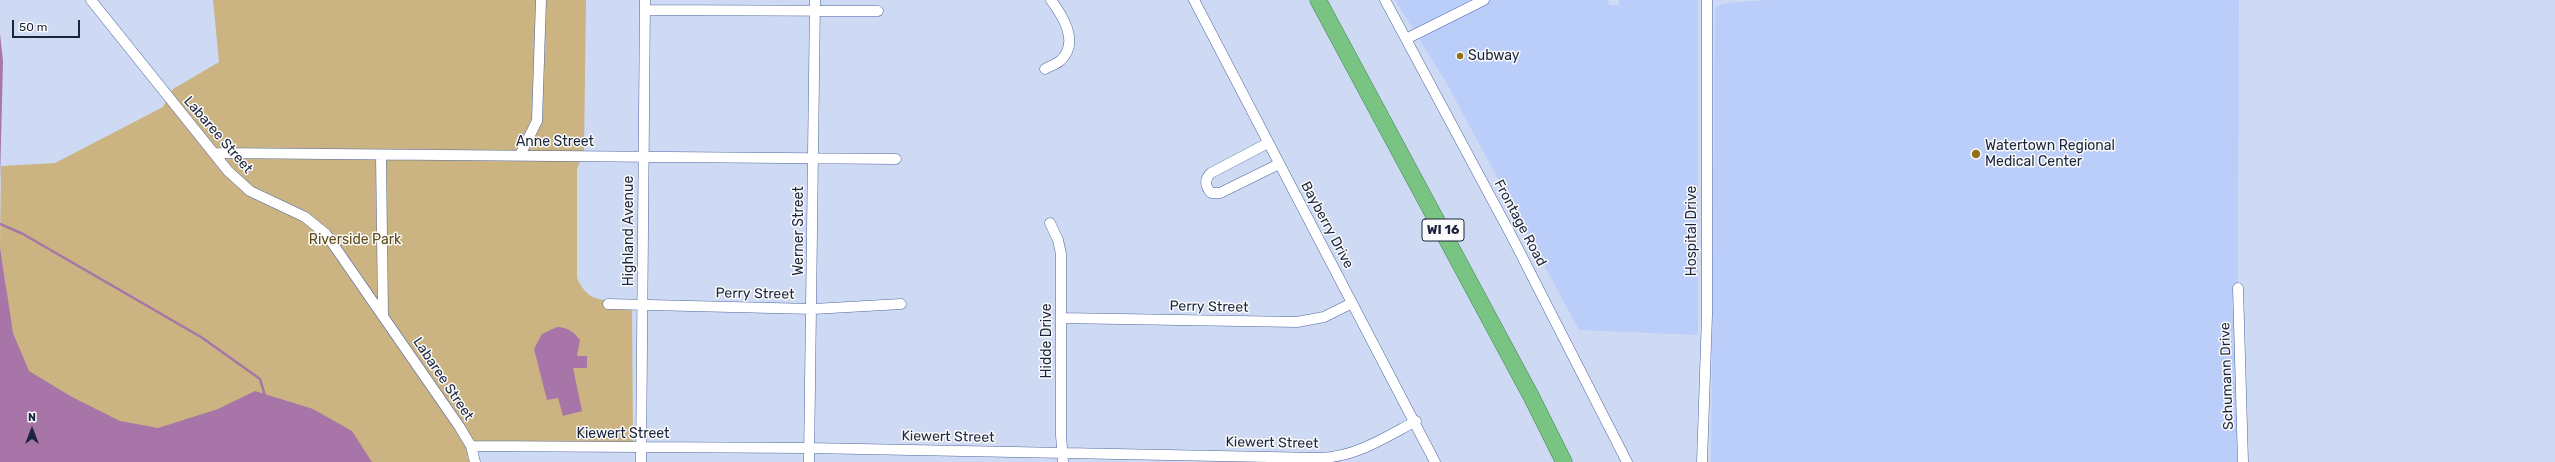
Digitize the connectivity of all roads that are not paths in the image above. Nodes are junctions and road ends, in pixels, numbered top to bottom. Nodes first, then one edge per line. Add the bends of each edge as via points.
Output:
1 (92, 0) edge
2 (541, 0) edge
3 (815, 0) edge
4 (1051, 0) edge
5 (1194, 0) edge
6 (1318, 0) edge
7 (1385, 0) edge
8 (1484, 0) edge
9 (1707, 0) edge
10 (645, 5) edge
11 (878, 11) dead end
12 (815, 12) junction
13 (1406, 39) junction
14 (1045, 69) dead end
15 (1268, 143) junction
16 (215, 153) junction
17 (380, 155) junction
18 (520, 155) junction
19 (643, 156) junction
20 (814, 158) junction
21 (896, 159) dead end
22 (1279, 164) junction
23 (1050, 223) dead end
24 (2238, 288) dead end
25 (378, 300) junction
26 (1352, 303) junction
27 (608, 304) dead end
28 (901, 304) dead end
29 (643, 306) junction
30 (813, 309) junction
31 (1061, 318) junction
32 (1416, 421) junction
33 (471, 446) junction
34 (641, 448) junction
35 (809, 448) junction
36 (1063, 457) edge
37 (475, 462) edge
38 (641, 462) edge
39 (809, 462) edge
40 (1435, 462) edge
41 (1564, 462) edge
42 (1628, 462) edge
43 (1702, 462) edge
44 (2243, 462) edge

1 - 16 street, Labaree Street
2 - 18 street via 537,121
3 - 12 street, Werner Street
4 - 14 street via 1065,19 1068,48 1062,60
5 - 15 street, Bayberry Drive
6 - 41 highway, WI 16
7 - 13 street, Frontage Road
8 - 13 street
9 - 43 street, Hospital Drive via 1706,315
10 - 12 street
10 - 19 street, Highland Avenue
11 - 12 street
12 - 20 street, Werner Street
13 - 42 street, Frontage Road
15 - 22 street, Bayberry Drive
15 - 22 street via 1211,173 1206,180 1206,186 1211,193 1220,193
16 - 17 street, Anne Street
16 - 25 street, Labaree Street via 228,171 250,191 305,217 321,228
17 - 18 street, Anne Street
17 - 25 street
18 - 19 street, Anne Street
19 - 20 street, Anne Street
19 - 29 street, Highland Avenue
20 - 21 street, Anne Street
20 - 30 street, Werner Street
22 - 26 street, Bayberry Drive
23 - 31 street, Hidde Drive via 1061,254
24 - 44 street, Schumann Drive
25 - 33 street, Labaree Street via 383,314
26 - 31 street, Perry Street via 1324,317 1297,322
26 - 32 street, Bayberry Drive
27 - 29 street, Perry Street
28 - 30 street, Perry Street
29 - 30 street, Perry Street
29 - 34 street, Highland Avenue
30 - 35 street, Werner Street
31 - 36 street, Hidde Drive
32 - 36 street, Kiewert Street via 1360,451 1338,457
32 - 40 street, Bayberry Drive
33 - 34 street, Kiewert Street
33 - 37 street, Labaree Street
34 - 35 street, Kiewert Street
34 - 38 street, Highland Avenue
35 - 36 street, Kiewert Street
35 - 39 street, Werner Street

